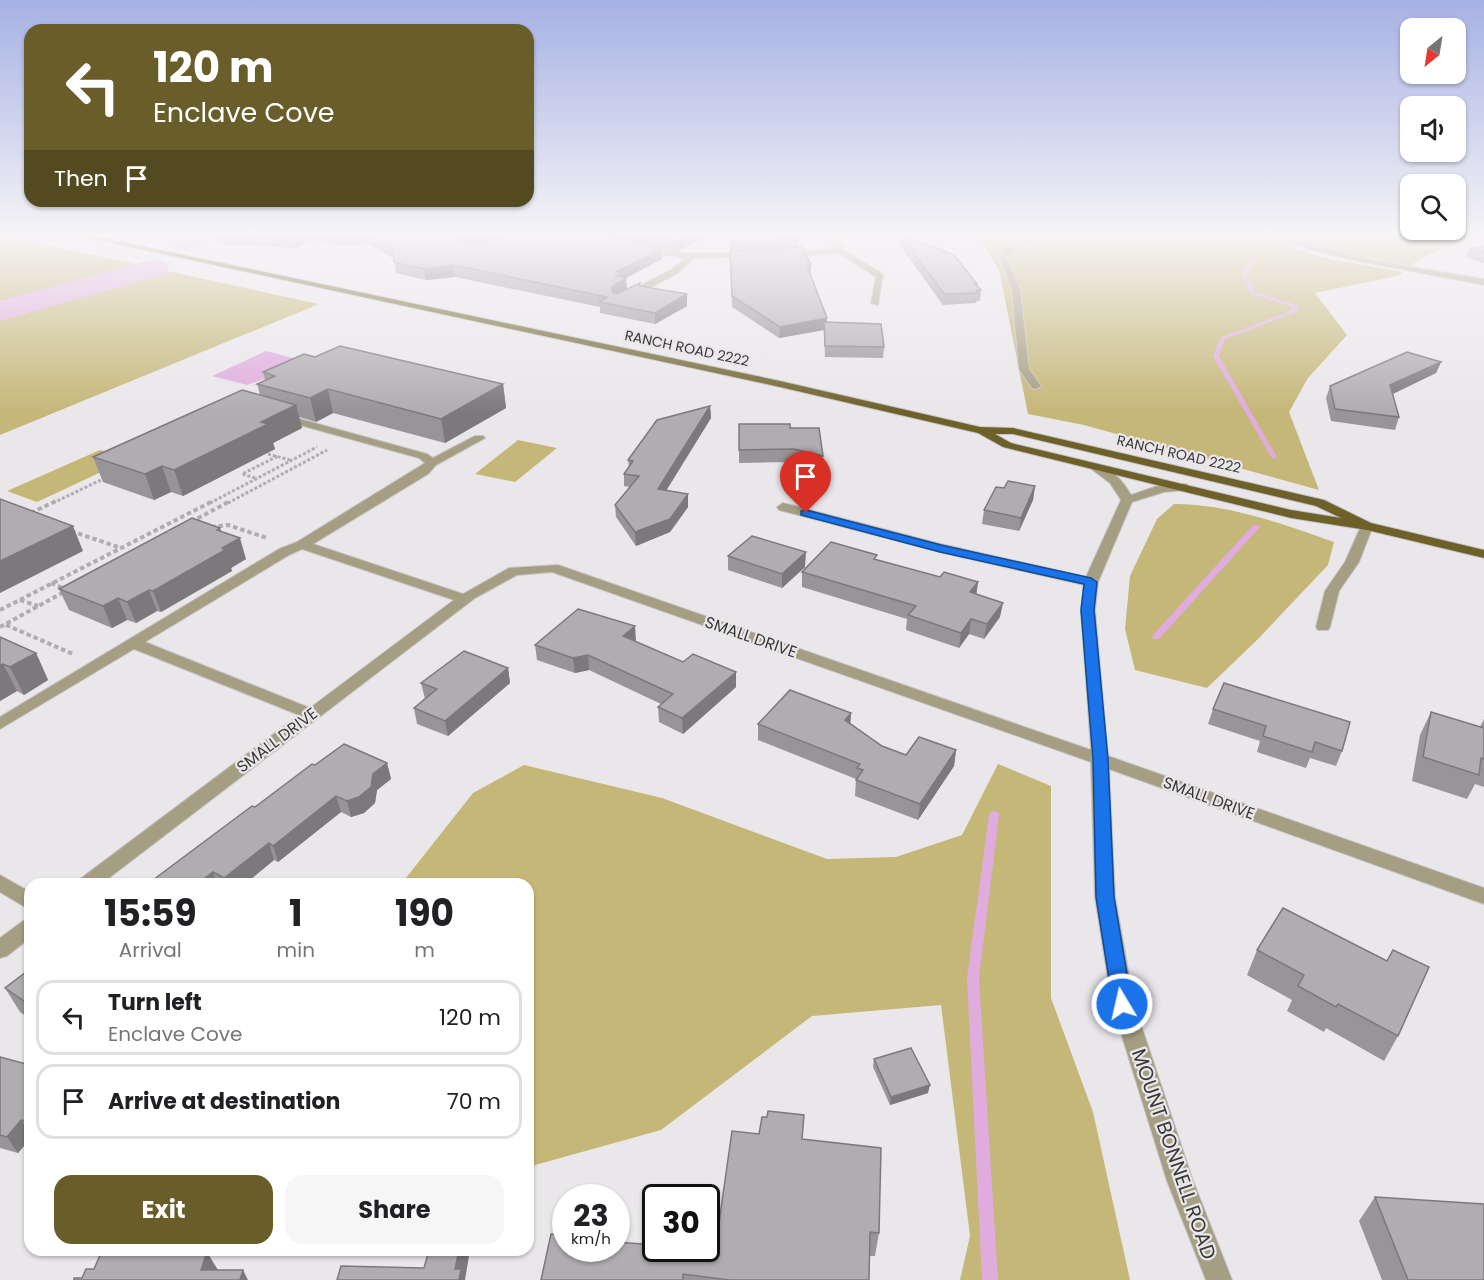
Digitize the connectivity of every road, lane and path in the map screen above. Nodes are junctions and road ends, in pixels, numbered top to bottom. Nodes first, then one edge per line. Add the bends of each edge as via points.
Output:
1 (350, 293) edge
2 (633, 293) edge
3 (877, 293) edge
4 (1016, 293) edge
5 (618, 300) edge
6 (875, 303) dead end
7 (1036, 386) dead end
8 (274, 415) edge
9 (980, 430) junction
10 (347, 435) junction
11 (479, 438) dead end
12 (308, 451) junction
13 (268, 454) edge
14 (318, 454) junction
15 (278, 456) junction
16 (290, 460) junction
17 (432, 463) junction
18 (1094, 466) junction
19 (110, 476) edge
20 (256, 478) junction
21 (1183, 487) junction
22 (218, 498) junction
23 (1127, 500) junction
24 (230, 501) junction
25 (783, 507) dead end
26 (37, 519) edge
27 (176, 520) junction
28 (187, 524) junction
29 (192, 525) edge
30 (160, 526) junction
31 (1367, 526) junction
32 (168, 529) edge
33 (202, 529) edge
34 (67, 530) edge
35 (267, 538) dead end
36 (128, 543) junction
37 (302, 545) junction
38 (137, 546) edge
39 (119, 548) junction
40 (1484, 554) edge
41 (1091, 582) junction
42 (51, 583) junction
43 (465, 599) junction
44 (20, 600) junction
45 (39, 606) junction
46 (0, 610) edge
47 (2, 626) edge
48 (1323, 627) dead end
49 (133, 643) junction
50 (98, 664) junction
51 (311, 714) junction
52 (0, 724) edge
53 (1100, 759) junction
54 (95, 878) edge
55 (0, 882) edge
56 (1484, 896) edge
57 (24, 898) edge
58 (24, 932) edge
59 (0, 950) edge
60 (1219, 1280) edge

1 - 9 main road, RANCH ROAD 2222
2 - 5 street
3 - 6 street
4 - 7 street via 1024,369
8 - 10 street
9 - 18 main road, RANCH ROAD 2222 via 1007,445
9 - 31 main road, RANCH ROAD 2222 via 1013,431 1320,503
10 - 12 path
10 - 14 path
10 - 17 street via 423,456
11 - 17 street
12 - 14 path
12 - 16 path
13 - 15 path
14 - 24 path
15 - 16 path
15 - 20 path via 242,474
16 - 20 path
17 - 37 street
18 - 21 main road, RANCH ROAD 2222
18 - 23 street via 1113,479
19 - 26 path via 26,515
20 - 22 path
21 - 23 street
21 - 31 main road, RANCH ROAD 2222 via 1291,514
22 - 24 path
22 - 27 path
23 - 41 street, MOUNT BONNELL ROAD
24 - 28 path
25 - 41 street
27 - 28 path
27 - 30 path
28 - 29 path
30 - 32 path
30 - 36 path
31 - 40 main road, RANCH ROAD 2222
31 - 48 street via 1352,562 1332,591
33 - 35 path via 228,525
34 - 39 path
36 - 38 path
36 - 39 path
37 - 43 street
37 - 49 street
39 - 42 path
41 - 53 street, MOUNT BONNELL ROAD via 1088,610
42 - 44 path
42 - 45 path via 69,590
43 - 51 street, SMALL DRIVE
43 - 53 street, SMALL DRIVE via 514,571 553,568
44 - 45 path
44 - 46 path
45 - 47 path
47 - 50 path
49 - 50 street
49 - 51 street
50 - 52 street
51 - 54 street, SMALL DRIVE
53 - 56 street, SMALL DRIVE
53 - 60 street, MOUNT BONNELL ROAD via 1105,897 1122,1004 1180,1181
55 - 57 street
58 - 59 street

